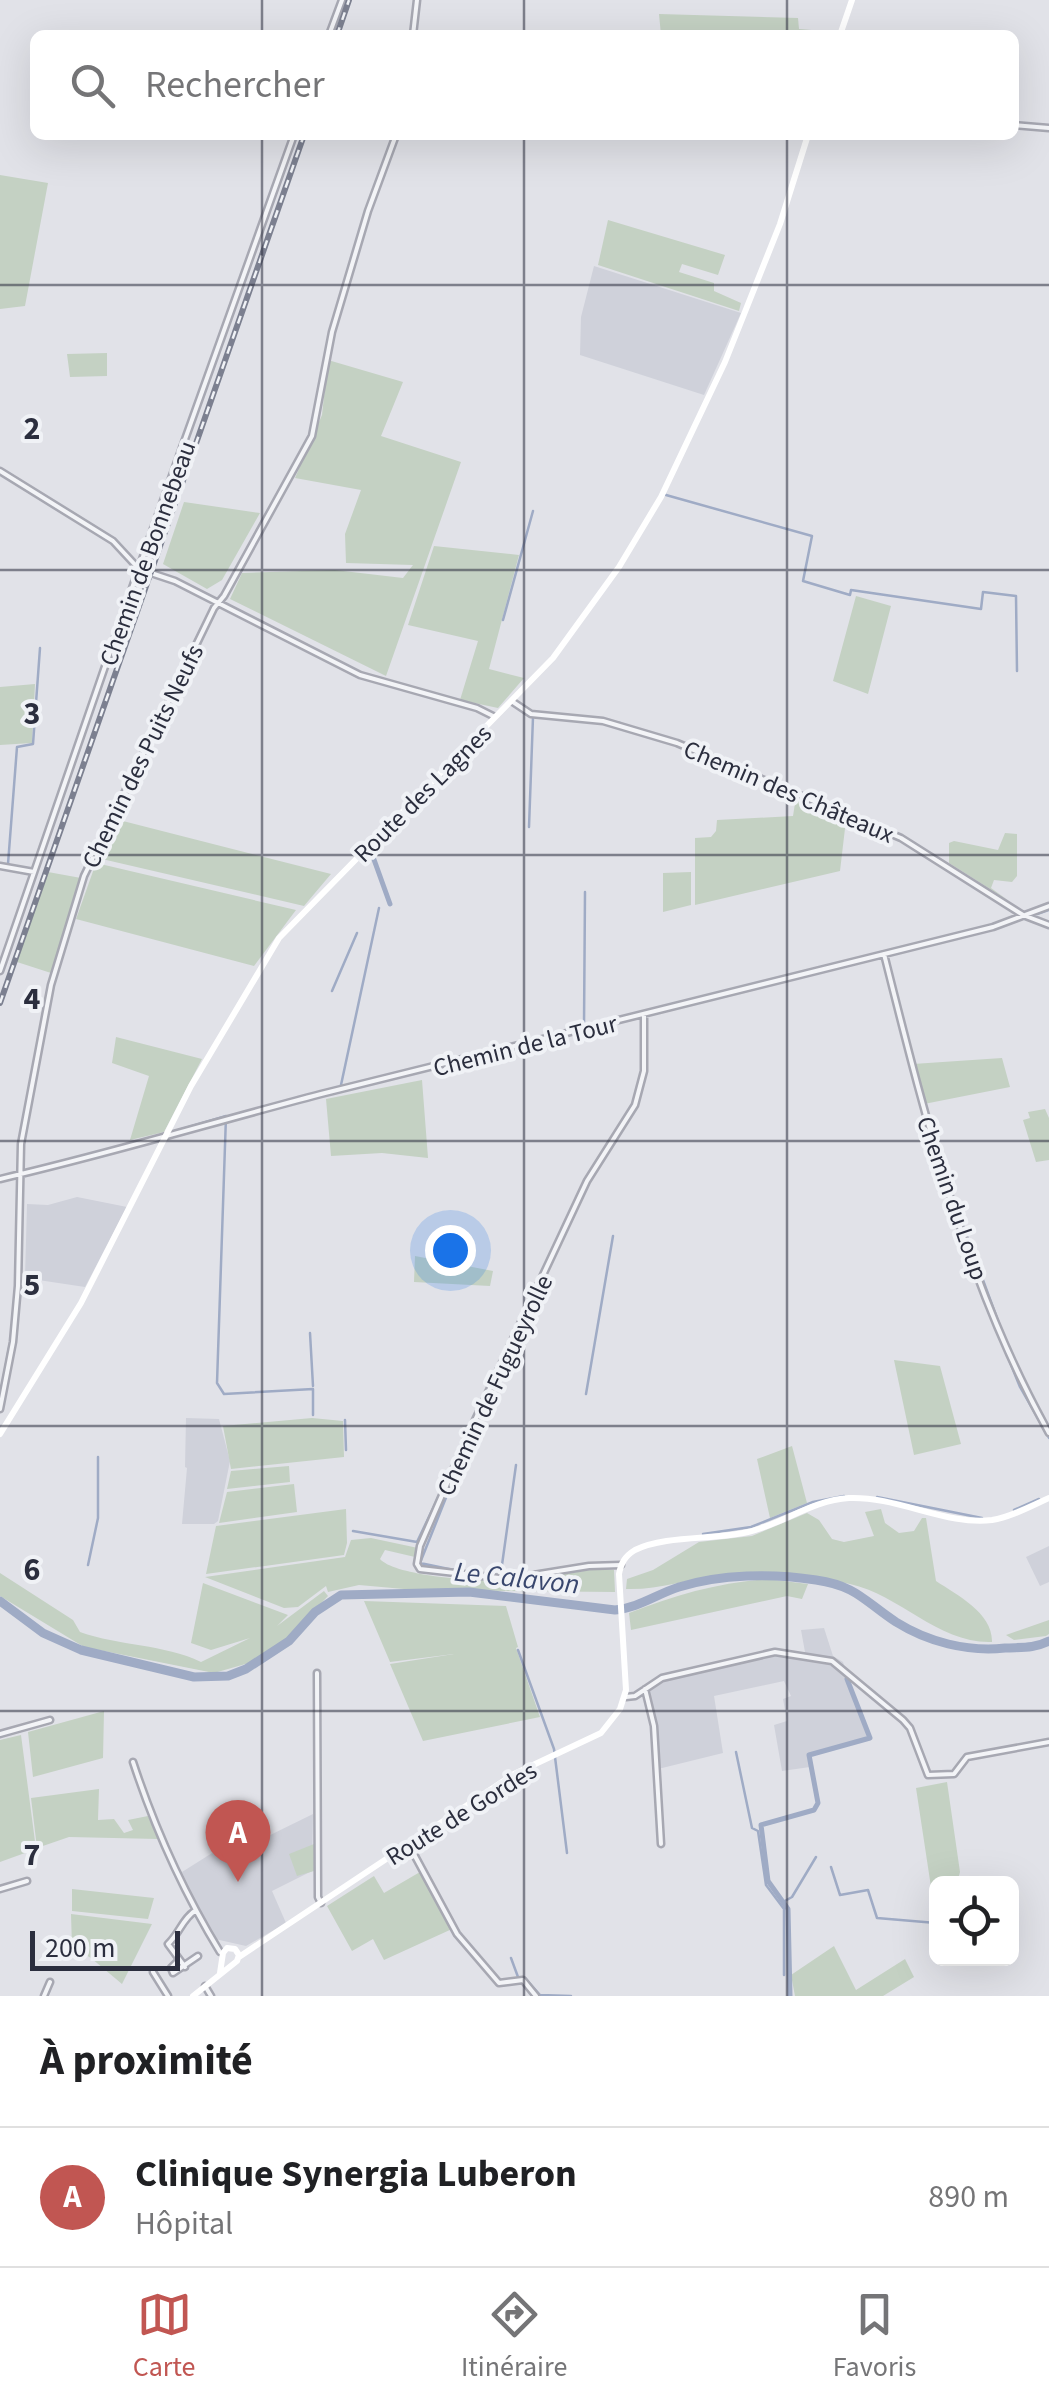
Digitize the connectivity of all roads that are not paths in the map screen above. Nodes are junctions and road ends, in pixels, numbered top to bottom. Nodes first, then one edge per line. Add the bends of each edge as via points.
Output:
1 (342, 0) edge
2 (416, 0) edge
3 (852, 0) edge
4 (332, 30) edge
5 (413, 30) edge
6 (842, 30) edge
7 (1019, 125) edge
8 (1049, 128) edge
9 (292, 140) edge
10 (394, 140) edge
11 (806, 140) edge
12 (0, 471) edge
13 (139, 569) junction
14 (218, 603) junction
15 (513, 702) junction
16 (497, 719) junction
17 (0, 866) edge
18 (34, 872) junction
19 (1049, 906) edge
20 (1023, 914) junction
21 (1049, 924) edge
22 (884, 954) junction
23 (0, 971) edge
24 (644, 1016) junction
25 (167, 1138) junction
26 (20, 1175) junction
27 (0, 1179) edge
28 (0, 1409) edge
29 (1049, 1433) edge
30 (0, 1434) edge
31 (1049, 1498) edge
32 (621, 1565) junction
33 (317, 1672) dead end
34 (645, 1689) junction
35 (626, 1697) junction
36 (50, 1720) dead end
37 (0, 1734) edge
38 (1049, 1742) edge
39 (133, 1762) dead end
40 (661, 1844) dead end
41 (410, 1845) junction
42 (27, 1882) dead end
43 (0, 1890) edge
44 (321, 1903) junction
45 (196, 1910) junction
46 (254, 1948) junction
47 (227, 1953) junction
48 (198, 1956) dead end
49 (239, 1958) junction
50 (179, 1960) junction
51 (232, 1964) junction
52 (185, 1967) junction
53 (153, 1972) dead end
54 (220, 1973) junction
55 (50, 1982) dead end
56 (205, 1986) junction
57 (44, 1996) edge
58 (168, 1996) edge
59 (193, 1996) edge
60 (210, 1996) edge
61 (536, 1996) edge

1 - 4 street
2 - 5 street
3 - 6 street
7 - 8 street
9 - 13 street, Chemin de Bonnebeau
10 - 14 street, Chemin des Puits Neufs via 336,318 312,436
11 - 15 street, Route des Lagnes via 743,317 668,483 599,596
12 - 13 street via 112,541
13 - 14 street
13 - 18 street, Chemin de Bonnebeau
14 - 16 street via 360,675
14 - 26 street, Chemin des Puits Neufs via 84,876 51,985
15 - 16 street, Route des Lagnes
15 - 20 street, Chemin des Châteaux via 531,714 634,728 677,742 901,838
16 - 25 street, Route des Lagnes via 279,938
17 - 18 street
18 - 23 street, Chemin de Bonnebeau
19 - 20 street, Chemin de la Tour
20 - 21 street, Chemin des Châteaux
20 - 22 street, Chemin de la Tour
22 - 24 street, Chemin de la Tour
22 - 29 street, Chemin du Loup via 938,1160 1000,1335
24 - 25 street, Chemin de la Tour
24 - 32 street, Chemin de Fugueyrolle via 644,1071 635,1105 587,1182 469,1434 417,1564 508,1579
25 - 26 street, Chemin de la Tour
25 - 30 street, Route des Lagnes via 81,1304
26 - 27 street, Chemin de la Tour
26 - 28 street, Chemin des Puits Neufs via 17,1302
31 - 32 street via 982,1520 843,1498 747,1533 644,1547
32 - 35 street
33 - 44 street
34 - 35 street
34 - 38 street via 662,1678 788,1652 832,1661 903,1720 928,1774 954,1774 968,1757
34 - 40 street via 654,1726
35 - 41 street, Route de Gordes via 601,1733 514,1774
36 - 37 street
39 - 45 street via 155,1827
41 - 44 street, Route de Gordes
41 - 61 street via 466,1946 499,1983 523,1980
42 - 43 street
44 - 46 street, Route de Gordes
45 - 47 street
45 - 50 street via 168,1944
46 - 47 street
46 - 49 street, Route de Gordes
47 - 49 street
47 - 51 street
47 - 54 street
48 - 52 street
49 - 51 street, Route de Gordes
50 - 52 street
50 - 52 street via 173,1973
51 - 54 street
53 - 58 street
54 - 56 street
55 - 57 street
56 - 59 street
56 - 60 street

